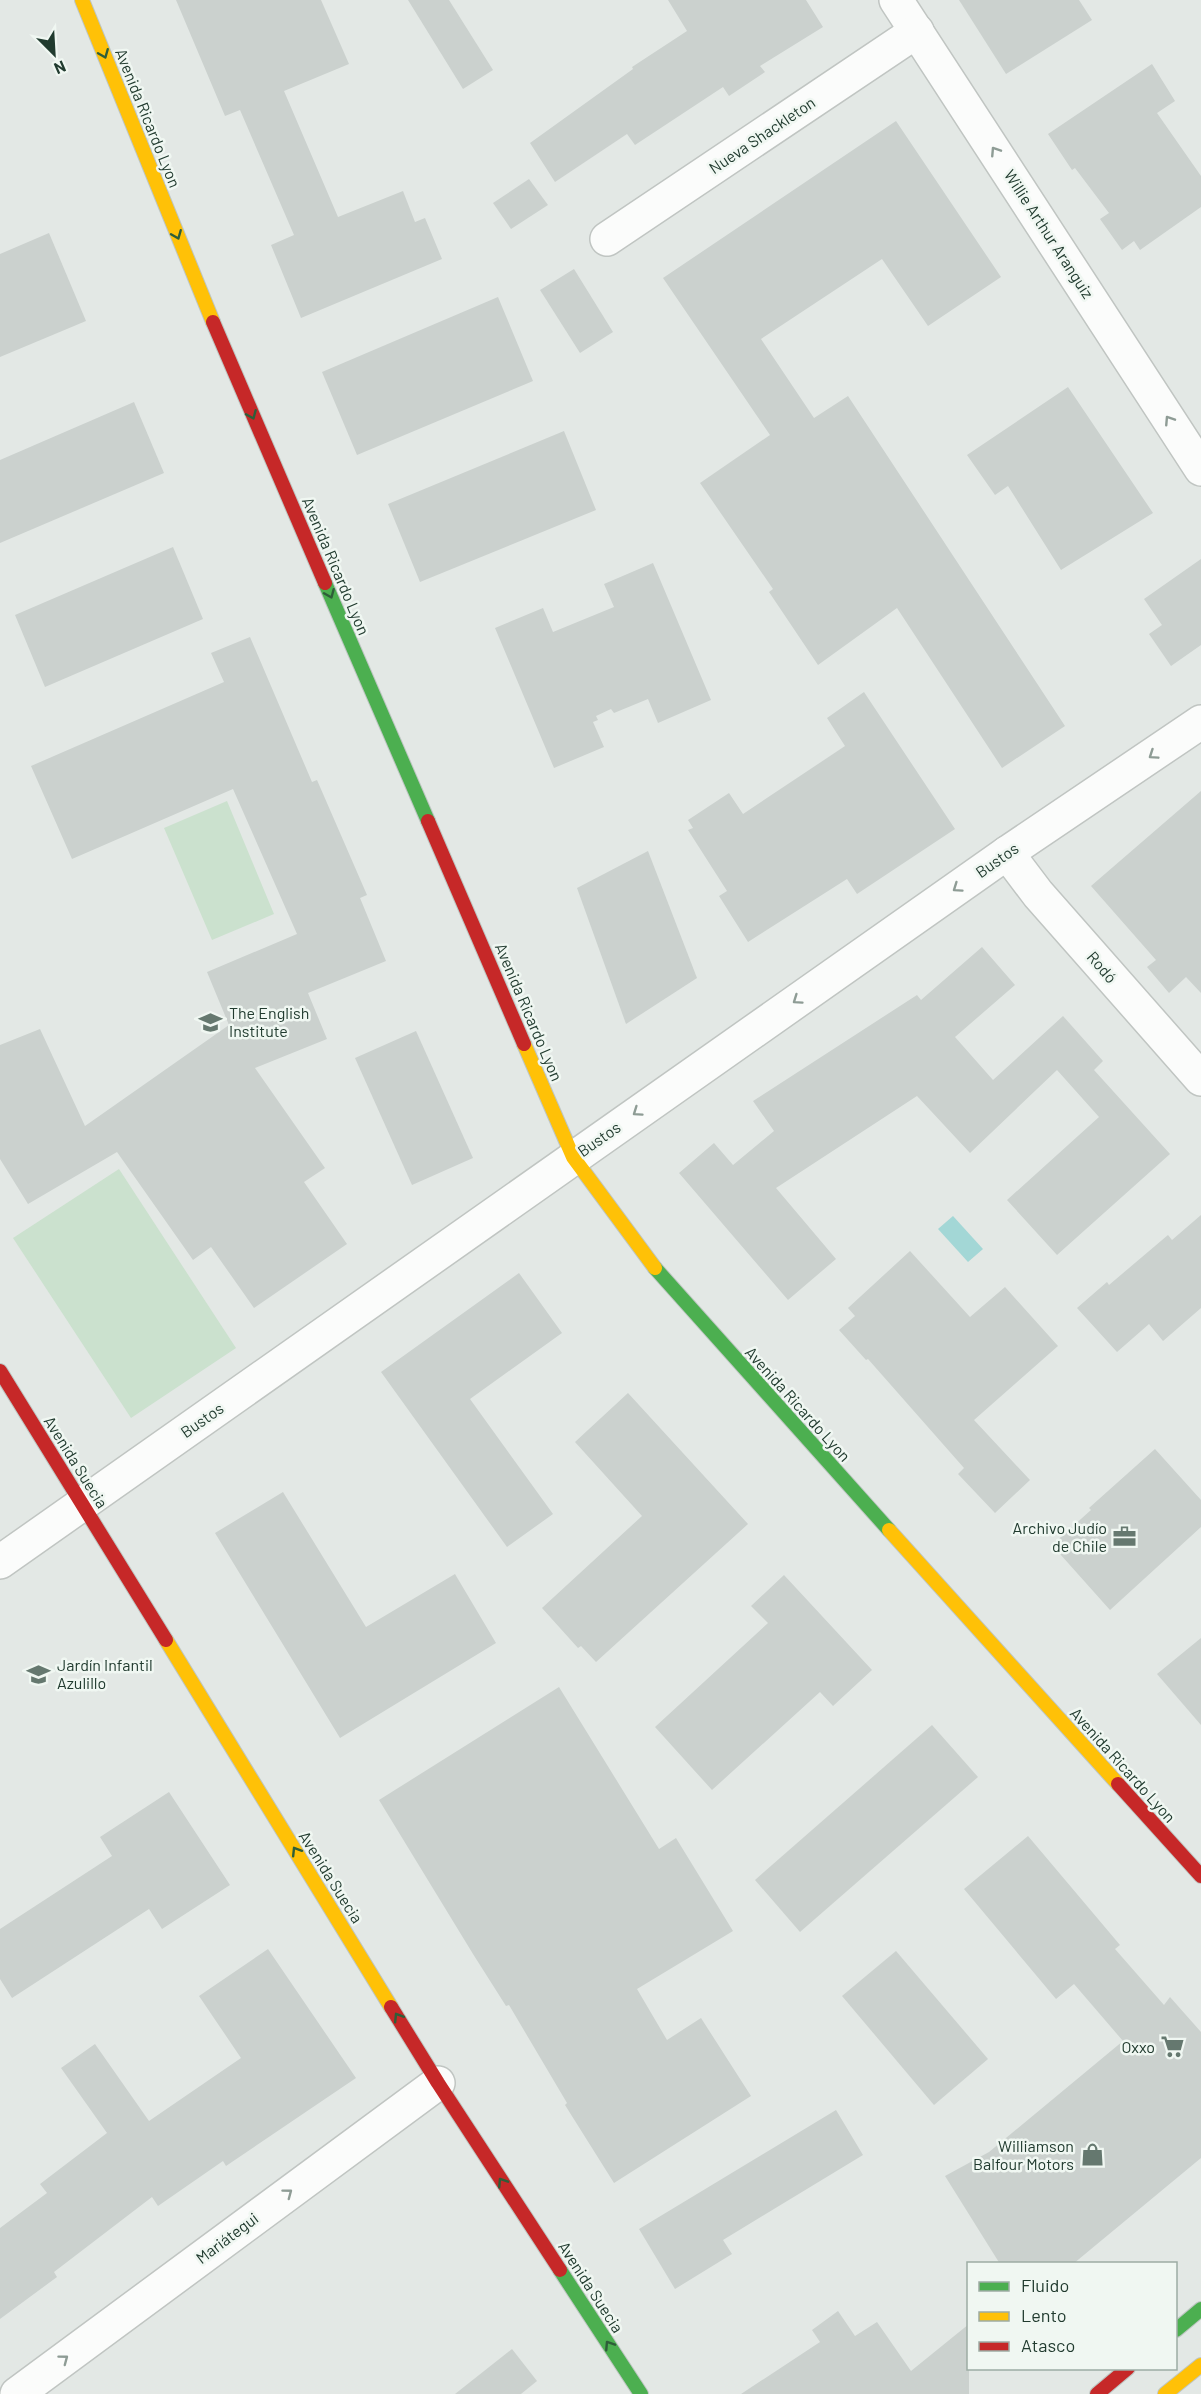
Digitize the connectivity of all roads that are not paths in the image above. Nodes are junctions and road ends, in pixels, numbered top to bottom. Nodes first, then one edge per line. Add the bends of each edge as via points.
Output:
1 (82, 0) edge
2 (896, 0) edge
3 (917, 31) junction
4 (607, 239) dead end
5 (1201, 469) edge
6 (1201, 722) edge
7 (1007, 853) junction
8 (1201, 1079) edge
9 (573, 1157) junction
10 (0, 1371) edge
11 (83, 1504) junction
12 (0, 1562) edge
13 (1201, 1876) edge
14 (438, 2083) junction
15 (1201, 2309) edge
16 (1177, 2329) edge
17 (1201, 2365) edge
18 (1126, 2370) edge
19 (17, 2394) edge
20 (641, 2394) edge
21 (1097, 2394) edge
22 (1165, 2394) edge

1 -> 9 street, Avenida Ricardo Lyon via 216,332
2 - 3 street, Willie Arthur Aranguiz
3 - 4 street, Nueva Shackleton
5 -> 3 street, Willie Arthur Aranguiz
6 -> 7 street, Bustos
7 - 8 street, Rodó via 1038,894
7 -> 9 street, Bustos
9 - 11 street, Bustos
9 - 13 street, Avenida Ricardo Lyon via 663,1279
10 - 11 street, Avenida Suecia
11 - 12 street, Bustos
14 -> 11 street, Avenida Suecia
19 -> 14 street, Mariátegui
20 -> 14 street, Avenida Suecia
15 - 16 street
17 - 22 street
18 - 21 street

